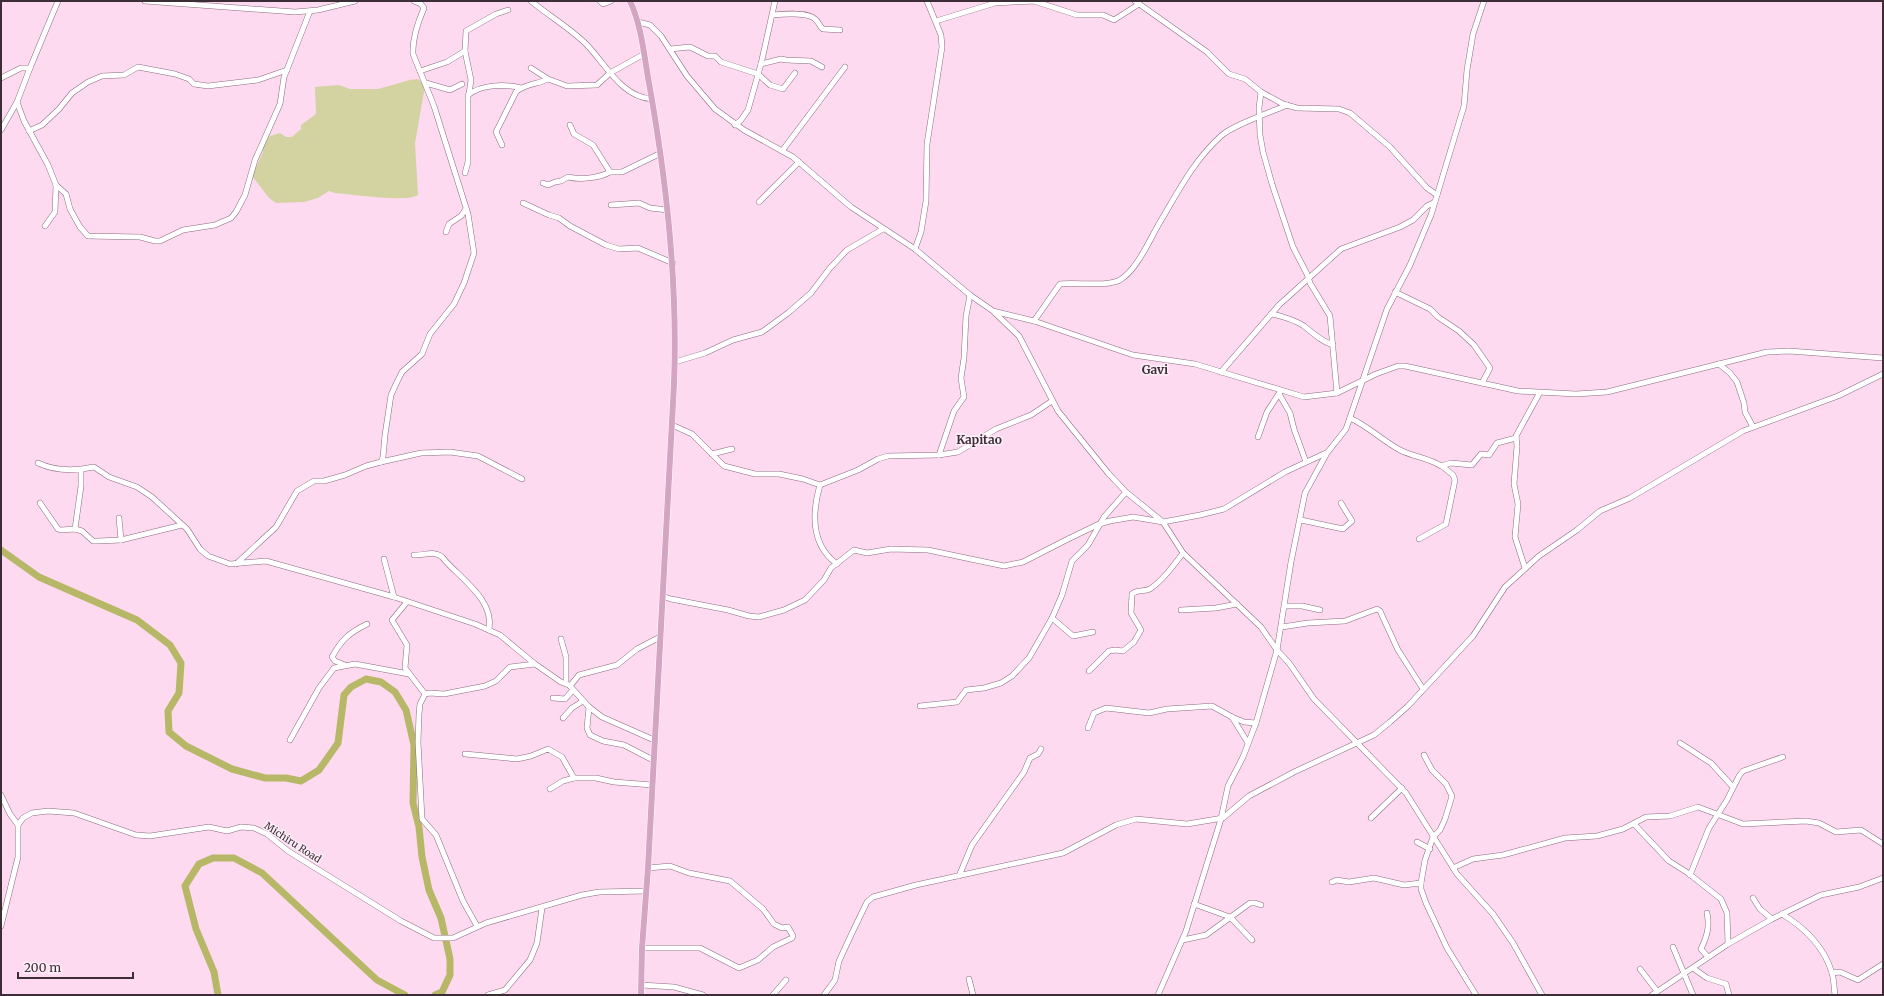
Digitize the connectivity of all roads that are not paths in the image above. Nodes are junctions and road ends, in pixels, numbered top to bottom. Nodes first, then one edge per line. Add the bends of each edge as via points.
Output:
1 (58, 1) edge
2 (145, 1) edge
3 (156, 1) edge
4 (355, 1) edge
5 (414, 1) edge
6 (531, 1) edge
7 (600, 1) edge
8 (611, 1) edge
9 (630, 1) edge
10 (775, 1) edge
11 (927, 1) edge
12 (1484, 1) edge
13 (336, 3) edge
14 (1137, 3) edge
15 (1054, 4) edge
16 (508, 10) dead end
17 (310, 11) junction
18 (773, 15) junction
19 (936, 21) junction
20 (638, 22) junction
21 (840, 30) dead end
22 (670, 49) junction
23 (465, 51) junction
24 (644, 54) junction
25 (761, 64) junction
26 (822, 67) dead end
27 (845, 67) dead end
28 (30, 68) junction
29 (531, 68) dead end
30 (287, 70) junction
31 (420, 71) junction
32 (610, 73) junction
33 (795, 73) dead end
34 (758, 74) junction
35 (1, 78) edge
36 (548, 79) junction
37 (426, 83) junction
38 (462, 84) dead end
39 (521, 88) junction
40 (1261, 92) junction
41 (470, 94) junction
42 (652, 99) junction
43 (16, 102) junction
44 (1286, 105) junction
45 (1260, 117) junction
46 (570, 125) dead end
47 (735, 125) junction
48 (1, 130) edge
49 (29, 131) junction
50 (502, 145) dead end
51 (782, 151) junction
52 (659, 154) junction
53 (799, 162) junction
54 (610, 172) junction
55 (465, 173) dead end
56 (543, 183) dead end
57 (56, 185) junction
58 (1437, 195) junction
59 (759, 202) dead end
60 (1435, 202) junction
61 (523, 203) dead end
62 (611, 205) dead end
63 (466, 209) junction
64 (668, 210) junction
65 (45, 226) dead end
66 (883, 230) junction
67 (446, 232) dead end
68 (915, 249) junction
69 (673, 263) junction
70 (1308, 279) junction
71 (1395, 292) junction
72 (970, 295) junction
73 (993, 312) junction
74 (1271, 314) junction
75 (1034, 321) junction
76 (1333, 345) junction
77 (1883, 358) edge
78 (675, 362) junction
79 (1720, 364) junction
80 (1221, 372) junction
81 (1883, 374) edge
82 (1362, 381) junction
83 (1482, 383) junction
84 (1280, 392) junction
85 (1337, 393) junction
86 (1539, 394) junction
87 (1052, 401) junction
88 (1350, 418) junction
89 (672, 425) junction
90 (1753, 427) junction
91 (1258, 437) dead end
92 (1516, 438) junction
93 (732, 449) dead end
94 (1327, 453) junction
95 (712, 454) junction
96 (939, 455) junction
97 (381, 462) junction
98 (1306, 462) junction
99 (38, 463) dead end
100 (1442, 466) junction
101 (81, 470) junction
102 (522, 479) dead end
103 (820, 485) junction
104 (1126, 492) junction
105 (40, 503) dead end
106 (1341, 503) dead end
107 (119, 518) dead end
108 (1301, 520) junction
109 (1163, 522) junction
110 (1099, 524) junction
111 (182, 525) junction
112 (75, 528) junction
113 (1419, 539) dead end
114 (121, 540) junction
115 (1183, 553) junction
116 (414, 555) dead end
117 (384, 559) dead end
118 (830, 559) junction
119 (236, 564) junction
120 (837, 564) junction
121 (831, 568) junction
122 (1525, 568) junction
123 (394, 596) junction
124 (662, 596) junction
125 (407, 602) junction
126 (1237, 604) junction
127 (1285, 606) junction
128 (1181, 610) dead end
129 (1320, 610) dead end
130 (1052, 618) junction
131 (367, 624) dead end
132 (1282, 627) junction
133 (490, 630) junction
134 (1093, 632) dead end
135 (660, 637) junction
136 (561, 639) dead end
137 (1277, 650) junction
138 (535, 664) junction
139 (345, 665) junction
140 (1089, 671) dead end
141 (408, 674) junction
142 (570, 686) junction
143 (1423, 689) junction
144 (426, 694) junction
145 (553, 698) dead end
146 (583, 701) junction
147 (920, 706) dead end
148 (589, 707) junction
149 (1232, 717) junction
150 (563, 718) dead end
151 (1256, 724) junction
152 (1088, 728) dead end
153 (290, 740) dead end
154 (654, 740) junction
155 (1248, 743) junction
156 (1357, 743) junction
157 (1680, 743) dead end
158 (1041, 749) dead end
159 (465, 754) dead end
160 (1424, 756) dead end
161 (1783, 757) dead end
162 (653, 760) junction
163 (574, 778) junction
164 (652, 785) junction
165 (1732, 787) junction
166 (1402, 788) junction
167 (550, 789) dead end
168 (1, 795) edge
169 (1718, 814) junction
170 (1371, 818) dead end
171 (1220, 819) junction
172 (1634, 824) junction
173 (18, 825) junction
174 (1434, 836) junction
175 (1417, 842) dead end
176 (1883, 844) edge
177 (1430, 849) junction
178 (648, 868) junction
179 (1452, 868) junction
180 (1690, 875) junction
181 (959, 876) junction
182 (1882, 880) edge
183 (1332, 882) dead end
184 (1421, 883) junction
185 (646, 891) junction
186 (1753, 898) dead end
187 (1194, 904) junction
188 (1261, 905) dead end
189 (542, 908) junction
190 (1707, 913) dead end
191 (1782, 914) junction
192 (1230, 917) junction
193 (1772, 919) junction
194 (1, 926) edge
195 (477, 926) junction
196 (1183, 940) junction
197 (1252, 940) dead end
198 (1728, 944) junction
199 (1673, 947) dead end
200 (642, 948) junction
201 (1708, 957) junction
202 (1883, 964) edge
203 (1693, 968) junction
204 (1640, 969) dead end
205 (1832, 973) junction
206 (1684, 974) junction
207 (969, 979) dead end
208 (786, 980) dead end
209 (641, 985) junction
210 (1657, 990) junction
211 (488, 995) edge
212 (641, 995) edge
213 (703, 995) edge
214 (773, 995) edge
215 (824, 995) edge
216 (973, 995) edge
217 (1158, 995) edge
218 (1476, 995) edge
219 (1542, 995) edge
220 (1652, 995) edge
221 (1693, 995) edge
222 (1729, 995) edge
223 (1835, 995) edge

1 - 28 street
2 - 3 street
3 - 17 street
4 - 13 street
5 - 31 street via 424,8 413,47
6 - 32 street via 584,42
7 - 8 street via 603,4
9 - 20 main road
10 - 18 street
11 - 19 street
12 - 58 street via 1467,70 1464,106
13 - 17 street
14 - 15 street via 1114,20 1103,15 1077,14
14 - 40 street via 1207,52 1230,74 1245,79
15 - 19 street via 1003,1
16 - 23 street via 466,31
17 - 30 street
18 - 21 street via 806,16 815,19 823,29
18 - 25 street
19 - 68 street via 942,47 927,144 926,200 921,232
20 - 22 street via 650,25
20 - 24 main road
22 - 34 street via 690,47 708,56 715,56 721,62
22 - 47 street via 695,86 715,109
23 - 31 street via 447,62
23 - 41 street via 471,80
24 - 32 street
24 - 42 main road
25 - 26 street via 778,59 811,61
25 - 34 street
27 - 51 street
28 - 35 street via 20,68
28 - 43 street
29 - 36 street
30 - 49 street via 258,80 208,86 194,84 179,74 138,67 124,75 102,76 88,82 72,93 42,125
30 - 57 street via 280,104 255,160 245,195 236,212 221,224 183,230 155,242 140,238 88,236 70,209 66,194
31 - 37 street
32 - 36 street via 597,85 570,87
32 - 42 street via 631,93 642,99
33 - 34 street via 782,89 770,85
34 - 47 street via 748,110
36 - 39 street
37 - 38 street via 450,90
37 - 63 street
39 - 41 street via 512,85 498,86 483,88
39 - 50 street via 512,97 496,132
40 - 44 street
40 - 45 street
41 - 55 street via 468,162
42 - 52 main road
43 - 48 street
43 - 49 street
44 - 45 street
44 - 58 street via 1297,108 1339,109 1350,113 1400,156 1427,188
45 - 70 street via 1261,144 1272,184 1293,247
45 - 75 street via 1226,132 1200,157 1148,244 1126,275 1117,281 1060,284
46 - 54 street via 574,134 593,145
47 - 51 street
49 - 57 street
51 - 53 street
52 - 54 street via 622,172
52 - 64 main road
53 - 59 street
53 - 66 street via 851,207
54 - 56 street via 596,177 568,176 548,185
57 - 65 street via 55,212
58 - 60 street
60 - 70 street via 1400,228 1341,249
60 - 71 street via 1418,248
61 - 69 street via 559,218 606,245 619,249 638,248
62 - 64 street via 639,203 650,208
63 - 67 street via 449,224
63 - 97 street via 474,248 473,258 454,304 430,334 422,354 402,372 396,382 391,396
64 - 69 main road
66 - 68 street
66 - 78 street via 847,250 810,293 762,332
68 - 72 street
69 - 78 main road
70 - 74 street
70 - 76 street via 1330,316
71 - 82 street
71 - 83 street via 1430,309 1471,341 1490,367
72 - 73 street
72 - 96 street via 961,378 964,397 954,411
73 - 75 street
73 - 87 street via 1019,336
74 - 76 street via 1301,324 1321,340
74 - 80 street
75 - 80 street via 1133,355 1181,361
76 - 85 street
77 - 79 street via 1775,351
78 - 89 main road
79 - 86 street via 1607,392
79 - 90 street via 1737,382 1745,412
80 - 84 street
81 - 90 street via 1838,396
82 - 83 street via 1391,368 1405,366
82 - 85 street
82 - 88 street
83 - 86 street
84 - 85 street via 1304,397
84 - 91 street via 1267,412
84 - 98 street via 1290,413
86 - 92 street
87 - 96 street via 1032,415 996,429 958,452
87 - 104 street via 1091,453
88 - 94 street via 1341,436
88 - 100 street via 1401,450
89 - 95 street via 692,434
89 - 124 main road
90 - 122 street via 1630,498 1600,511
92 - 100 street via 1497,443 1488,456 1480,454 1472,465 1451,462
92 - 122 street via 1514,484 1518,504 1515,537
93 - 95 street
94 - 98 street
94 - 108 street via 1306,493
95 - 103 street via 724,466 746,473 779,474
96 - 103 street via 883,458
97 - 102 street via 421,453 450,452 478,456
97 - 119 street via 324,481 314,481 298,491 276,527
98 - 109 street via 1224,509
99 - 101 street via 46,467
100 - 113 street via 1455,480 1446,524
101 - 111 street via 96,467 109,477 137,487 152,497
101 - 112 street
103 - 118 street via 816,502 815,531
104 - 109 street
104 - 110 street
105 - 112 street via 58,529
106 - 108 street via 1352,521 1343,529
107 - 114 street
108 - 127 street via 1291,562
109 - 110 street via 1133,517
109 - 115 street
110 - 120 street via 1016,565 1004,566 928,550 891,548 867,553 854,550
110 - 130 street via 1088,545 1072,561
111 - 114 street
111 - 119 street via 208,556
112 - 114 street via 94,541
115 - 126 street
115 - 140 street via 1166,574 1148,590 1132,594 1131,614 1141,630 1134,642 1123,651 1109,651
116 - 133 street via 429,553 442,557 466,581 487,608
117 - 123 street
118 - 120 street
118 - 121 street
119 - 123 street via 266,561
120 - 121 street
121 - 124 street via 824,580 804,600 784,610 759,617
122 - 143 street via 1502,591 1473,636
123 - 125 street
124 - 135 main road
125 - 133 street via 453,615
125 - 141 street via 392,620 407,645 405,668
126 - 128 street
126 - 137 street via 1261,627
127 - 129 street
127 - 132 street
130 - 134 street via 1073,636
130 - 147 street via 1029,658 1012,676 992,686 966,690 957,702
131 - 139 street via 344,637 336,649 332,657
132 - 137 street
132 - 143 street via 1345,621 1377,609 1398,650
133 - 138 street via 500,635
135 - 142 street via 637,649 620,663 578,676
135 - 154 main road
136 - 142 street
137 - 151 street
137 - 156 street via 1290,663 1314,699
138 - 142 street
138 - 144 street via 510,667 496,681 485,686 444,694
139 - 141 street via 355,664
139 - 153 street via 334,668 329,674
141 - 144 street
142 - 145 street via 565,699
142 - 146 street
143 - 156 street via 1390,722 1374,735
144 - 195 street via 420,704 418,742 422,819 436,835 463,901
146 - 148 street
146 - 150 street
148 - 154 street via 606,719
148 - 162 street via 587,728 590,734 602,741 624,745
149 - 151 street
149 - 152 street via 1212,706 1149,713 1106,708 1094,713
149 - 155 street
151 - 155 street
154 - 162 main road
155 - 171 street via 1228,786
156 - 166 street
156 - 171 street via 1249,796
157 - 165 street via 1711,763
158 - 181 street via 1027,761 1024,772 972,845
159 - 163 street via 517,758 548,749 562,757
160 - 174 street via 1452,796 1445,819
161 - 165 street via 1743,771
162 - 164 main road
163 - 164 street
163 - 167 street
164 - 178 main road
165 - 169 street
166 - 170 street
166 - 174 street
168 - 173 street
169 - 172 street via 1694,807 1670,816 1646,817
169 - 176 street via 1742,824 1813,822 1836,832 1864,831
169 - 180 street via 1709,828
171 - 181 street via 1187,824 1136,819 1116,825 1063,853
171 - 187 street
172 - 179 street via 1597,836 1566,838 1503,855 1473,859
172 - 180 street via 1669,861
173 - 194 street via 18,857
173 - 195 street, Michiru Road via 23,818 32,813 48,811 74,813 136,835 150,836 208,827 227,831 240,827 254,828 417,931 437,938 453,938
174 - 177 street
174 - 179 street
175 - 177 street
177 - 184 street via 1425,860
178 - 185 main road
178 - 200 street via 674,866 689,873 730,881 763,909 774,924 782,928 788,927 793,936 758,960 739,968 700,948
179 - 219 street via 1505,930
180 - 198 street via 1721,899 1727,913
181 - 215 street via 916,885 870,899 839,961 834,982
182 - 191 street via 1859,888 1820,895
183 - 184 street via 1374,878 1400,885
184 - 218 street via 1423,896 1446,948
185 - 189 street, Michiru Road via 592,893
185 - 200 main road
186 - 193 street via 1760,909
187 - 192 street
187 - 196 street
188 - 192 street via 1250,903
189 - 195 street, Michiru Road
189 - 211 street via 537,943 530,960 505,990
190 - 201 street via 1708,933 1700,949
191 - 193 street
191 - 205 street via 1806,930 1826,956
192 - 196 street via 1206,935
192 - 197 street
193 - 198 street
196 - 217 street
198 - 201 street
199 - 206 street
200 - 209 main road
201 - 203 street
202 - 205 street via 1858,980 1840,972
203 - 206 street
203 - 222 street via 1707,978 1726,984
204 - 210 street
205 - 223 street
206 - 210 street
206 - 221 street
207 - 216 street
208 - 214 street
209 - 212 main road
209 - 213 street via 674,987
210 - 220 street

